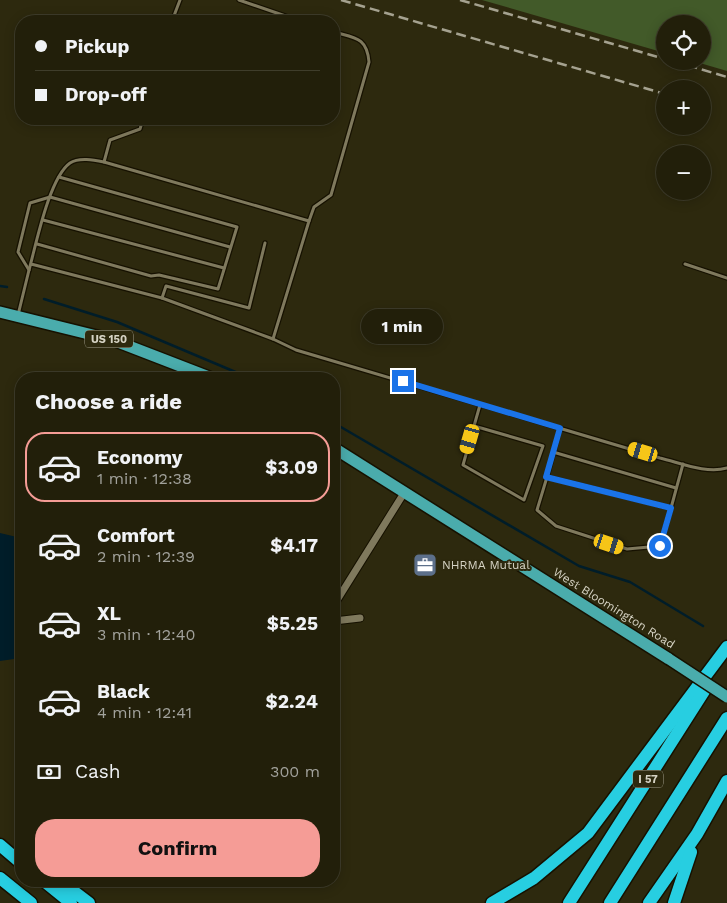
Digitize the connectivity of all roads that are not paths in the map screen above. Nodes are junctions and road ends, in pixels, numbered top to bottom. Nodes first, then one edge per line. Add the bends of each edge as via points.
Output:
1 (180, 0) edge
2 (239, 0) edge
3 (174, 15) edge
4 (283, 15) edge
5 (340, 34) edge
6 (141, 125) edge
7 (104, 162) junction
8 (59, 177) junction
9 (50, 197) junction
10 (43, 220) junction
11 (310, 221) junction
12 (265, 243) dead end
13 (36, 244) junction
14 (230, 247) junction
15 (31, 264) junction
16 (685, 264) dead end
17 (224, 268) junction
18 (30, 270) junction
19 (727, 278) edge
20 (162, 298) junction
21 (0, 312) edge
22 (18, 316) junction
23 (273, 339) junction
24 (196, 372) edge
25 (480, 405) junction
26 (474, 426) junction
27 (560, 428) junction
28 (340, 452) edge
29 (553, 452) junction
30 (683, 464) junction
31 (727, 468) edge
32 (546, 477) junction
33 (676, 488) junction
34 (404, 493) junction
35 (671, 508) junction
36 (340, 594) edge
37 (360, 618) dead end
38 (340, 620) edge
39 (727, 647) edge
40 (727, 654) edge
41 (727, 697) edge
42 (727, 718) edge
43 (727, 781) edge
44 (698, 834) junction
45 (0, 837) edge
46 (0, 846) edge
47 (15, 848) edge
48 (15, 858) edge
49 (0, 878) edge
50 (51, 887) edge
51 (68, 887) edge
52 (31, 903) edge
53 (71, 903) edge
54 (89, 903) edge
55 (492, 903) edge
56 (568, 903) edge
57 (610, 903) edge
58 (649, 903) edge
59 (674, 903) edge

1 - 3 lane
2 - 4 lane
5 - 11 lane via 361,40 368,50 369,62 331,195 314,207
6 - 7 lane via 140,130 110,140
7 - 8 lane via 72,162
7 - 11 lane
8 - 9 lane
8 - 14 lane via 236,227
9 - 10 lane
9 - 14 lane
9 - 18 lane via 30,203 18,252
10 - 13 lane
10 - 17 lane
11 - 23 lane
12 - 20 lane via 249,308 166,286
13 - 15 lane
13 - 17 lane via 151,276 218,289
14 - 17 lane
15 - 18 lane
15 - 20 lane
16 - 19 lane
18 - 22 lane
20 - 23 lane
21 - 22 main road, US 150
22 - 24 main road, US 150 via 113,340
23 - 25 lane via 296,350
25 - 26 lane
25 - 27 lane
26 - 26 lane via 543,446 524,500 463,466
27 - 29 lane
27 - 30 lane
28 - 34 main road, West Bloomington Road
29 - 32 lane
29 - 33 lane
30 - 31 lane via 718,470
30 - 33 lane
32 - 35 lane
32 - 35 lane via 537,510 556,526 627,550 660,546
33 - 35 lane
34 - 36 street
34 - 41 main road, West Bloomington Road, bridge
37 - 38 street
39 - 55 highway via 588,833 534,878
40 - 56 highway, I 57
42 - 57 highway, I 57
43 - 44 highway
44 - 58 highway
44 - 59 highway
45 - 47 highway
46 - 48 highway
49 - 52 highway
50 - 53 highway
51 - 54 highway

